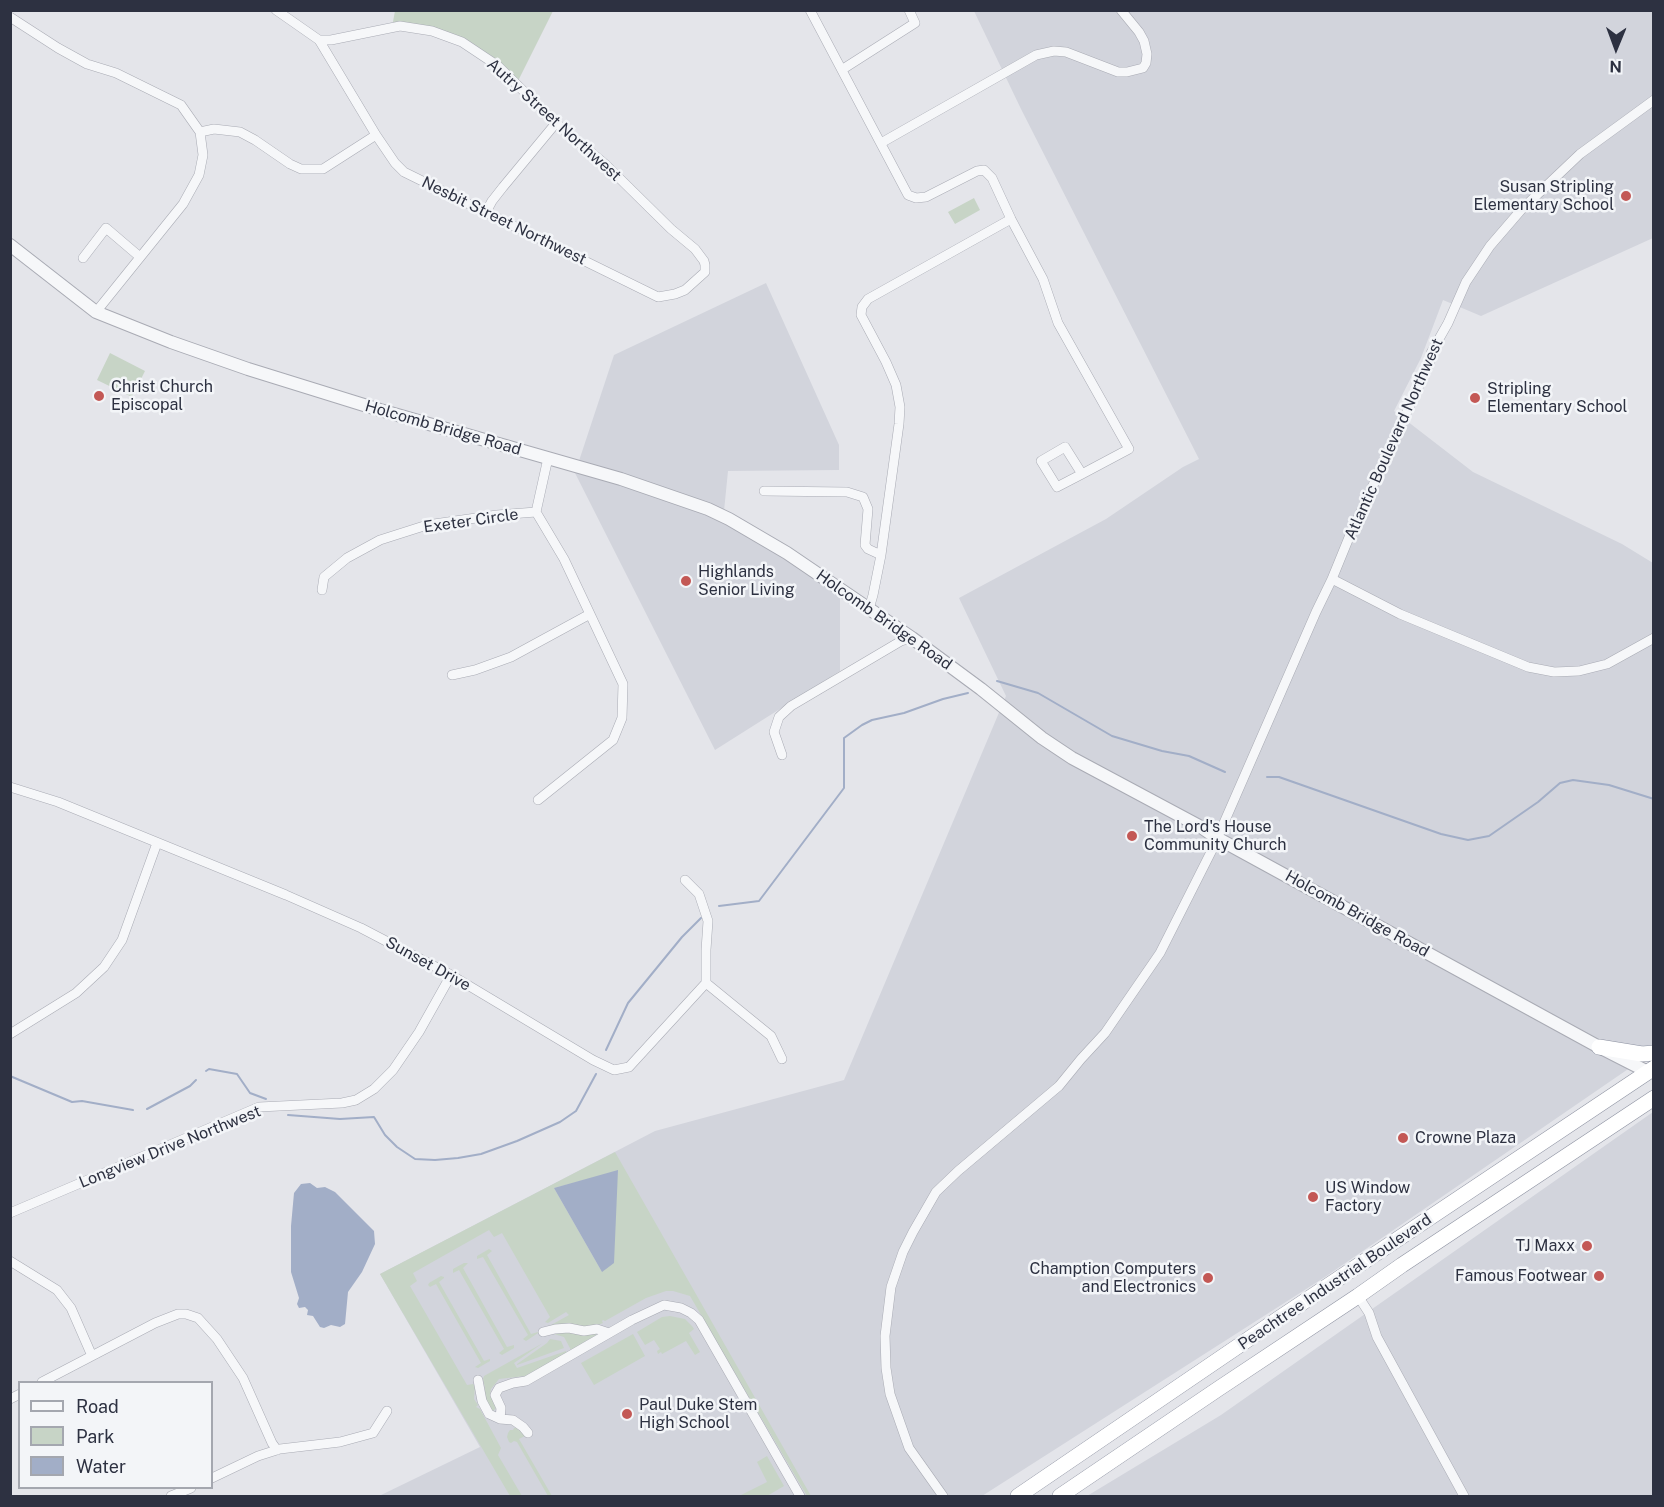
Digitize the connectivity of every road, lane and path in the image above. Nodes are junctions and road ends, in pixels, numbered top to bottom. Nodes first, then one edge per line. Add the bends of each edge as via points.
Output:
1 (276, 10) edge
2 (810, 10) edge
3 (909, 10) edge
4 (1121, 10) edge
5 (10, 17) edge
6 (319, 40) junction
7 (843, 69) junction
8 (1653, 100) edge
9 (556, 123) junction
10 (200, 132) junction
11 (376, 135) junction
12 (881, 143) junction
13 (486, 212) junction
14 (1011, 219) junction
15 (683, 239) joint
16 (10, 245) edge
17 (140, 257) junction
18 (83, 258) dead end
19 (96, 312) junction
20 (548, 458) junction
21 (1082, 474) junction
22 (764, 491) dead end
23 (536, 512) junction
24 (881, 555) junction
25 (1332, 579) junction
26 (321, 590) dead end
27 (868, 609) junction
28 (590, 614) junction
29 (912, 638) junction
30 (1653, 638) edge
31 (452, 675) dead end
32 (782, 755) dead end
33 (10, 787) edge
34 (538, 800) dead end
35 (1217, 838) junction
36 (157, 843) junction
37 (685, 880) dead end
38 (451, 975) junction
39 (706, 983) junction
40 (10, 1034) edge
41 (1599, 1047) junction
42 (1653, 1053) edge
43 (782, 1059) dead end
44 (1651, 1070) edge
45 (1653, 1098) edge
46 (10, 1213) edge
47 (10, 1261) edge
48 (1358, 1296) junction
49 (543, 1332) dead end
50 (609, 1333) junction
51 (92, 1356) junction
52 (478, 1380) dead end
53 (46, 1381) edge
54 (387, 1411) dead end
55 (501, 1419) junction
56 (528, 1433) dead end
57 (277, 1450) junction
58 (213, 1478) edge
59 (189, 1489) edge
60 (171, 1497) edge
61 (800, 1497) edge
62 (943, 1497) edge
63 (1018, 1497) edge
64 (1060, 1497) edge
65 (1464, 1497) edge

1 - 6 street
2 - 7 street
3 - 7 street via 915,23
4 - 12 street via 1144,41 1147,54 1143,68 1118,72 1066,52 1036,55
5 - 10 street via 87,64 116,73 181,105
6 - 9 street, Autry Street Northwest via 400,26 462,42 498,66
6 - 11 street, Nesbit Street Northwest
7 - 12 street
8 - 25 street, Atlantic Boulevard Northwest via 1580,153 1490,246 1466,282 1431,353
9 - 13 street
9 - 15 street, Autry Street Northwest via 606,164
10 - 11 street via 240,132 301,169 323,169
10 - 17 street via 203,155 199,175 183,204
11 - 13 street, Nesbit Street Northwest via 404,172
12 - 14 street via 908,195 926,197 984,170 992,178
13 - 15 street, Nesbit Street Northwest via 658,297 685,290 705,272 704,261
14 - 21 street via 1042,279 1058,323 1129,449
14 - 24 street via 868,299 862,307 861,315 896,385 900,407
16 - 19 street, Holcomb Bridge Road
17 - 18 street via 106,228
17 - 19 street
19 - 20 street, Holcomb Bridge Road via 248,369
20 - 23 street
20 - 27 street, Holcomb Bridge Road via 708,509 787,553
21 - 21 street via 1057,487 1041,461 1065,447
22 - 24 street via 847,492 863,497 868,509 866,545
23 - 26 street, Exeter Circle via 427,525 380,540 346,558 324,577
23 - 28 street
24 - 27 street
25 - 30 street via 1400,614 1528,667 1554,672 1607,664
25 - 35 street, Atlantic Boulevard Northwest
27 - 29 street, Holcomb Bridge Road
28 - 31 street via 511,657
28 - 34 street via 623,684 622,718 613,740
29 - 32 street via 791,706 779,717 774,732
29 - 35 street, Holcomb Bridge Road via 1072,758
33 - 36 street, Sunset Drive via 58,802
35 - 41 street, Holcomb Bridge Road
35 - 62 street, Atlantic Boulevard Northwest via 1160,953 1105,1033 1059,1086 936,1192 903,1252 891,1287 885,1336 890,1394 909,1448
36 - 38 street, Sunset Drive via 360,928
36 - 40 street via 122,940 104,968 76,993
37 - 39 street via 699,894 708,921
38 - 39 street, Sunset Drive via 614,1070 629,1067
38 - 46 street, Longview Drive Northwest via 393,1070 356,1100 259,1107
39 - 43 street via 771,1036
41 - 42 highway
41 - 44 street, Holcomb Bridge Road
44 - 63 highway, Peachtree Industrial Boulevard
45 - 48 highway, Peachtree Industrial Boulevard
47 - 51 street via 57,1290 71,1308
48 - 64 highway, Peachtree Industrial Boulevard
48 - 65 street
49 - 50 street via 569,1328
50 - 55 street via 526,1381 499,1388 495,1395
50 - 61 street via 664,1305 691,1313 703,1326
51 - 53 street
51 - 57 street via 178,1314 198,1318 243,1378
52 - 55 street via 489,1414
54 - 57 street via 373,1433 340,1442
55 - 56 street via 513,1420
57 - 58 street
59 - 60 street

